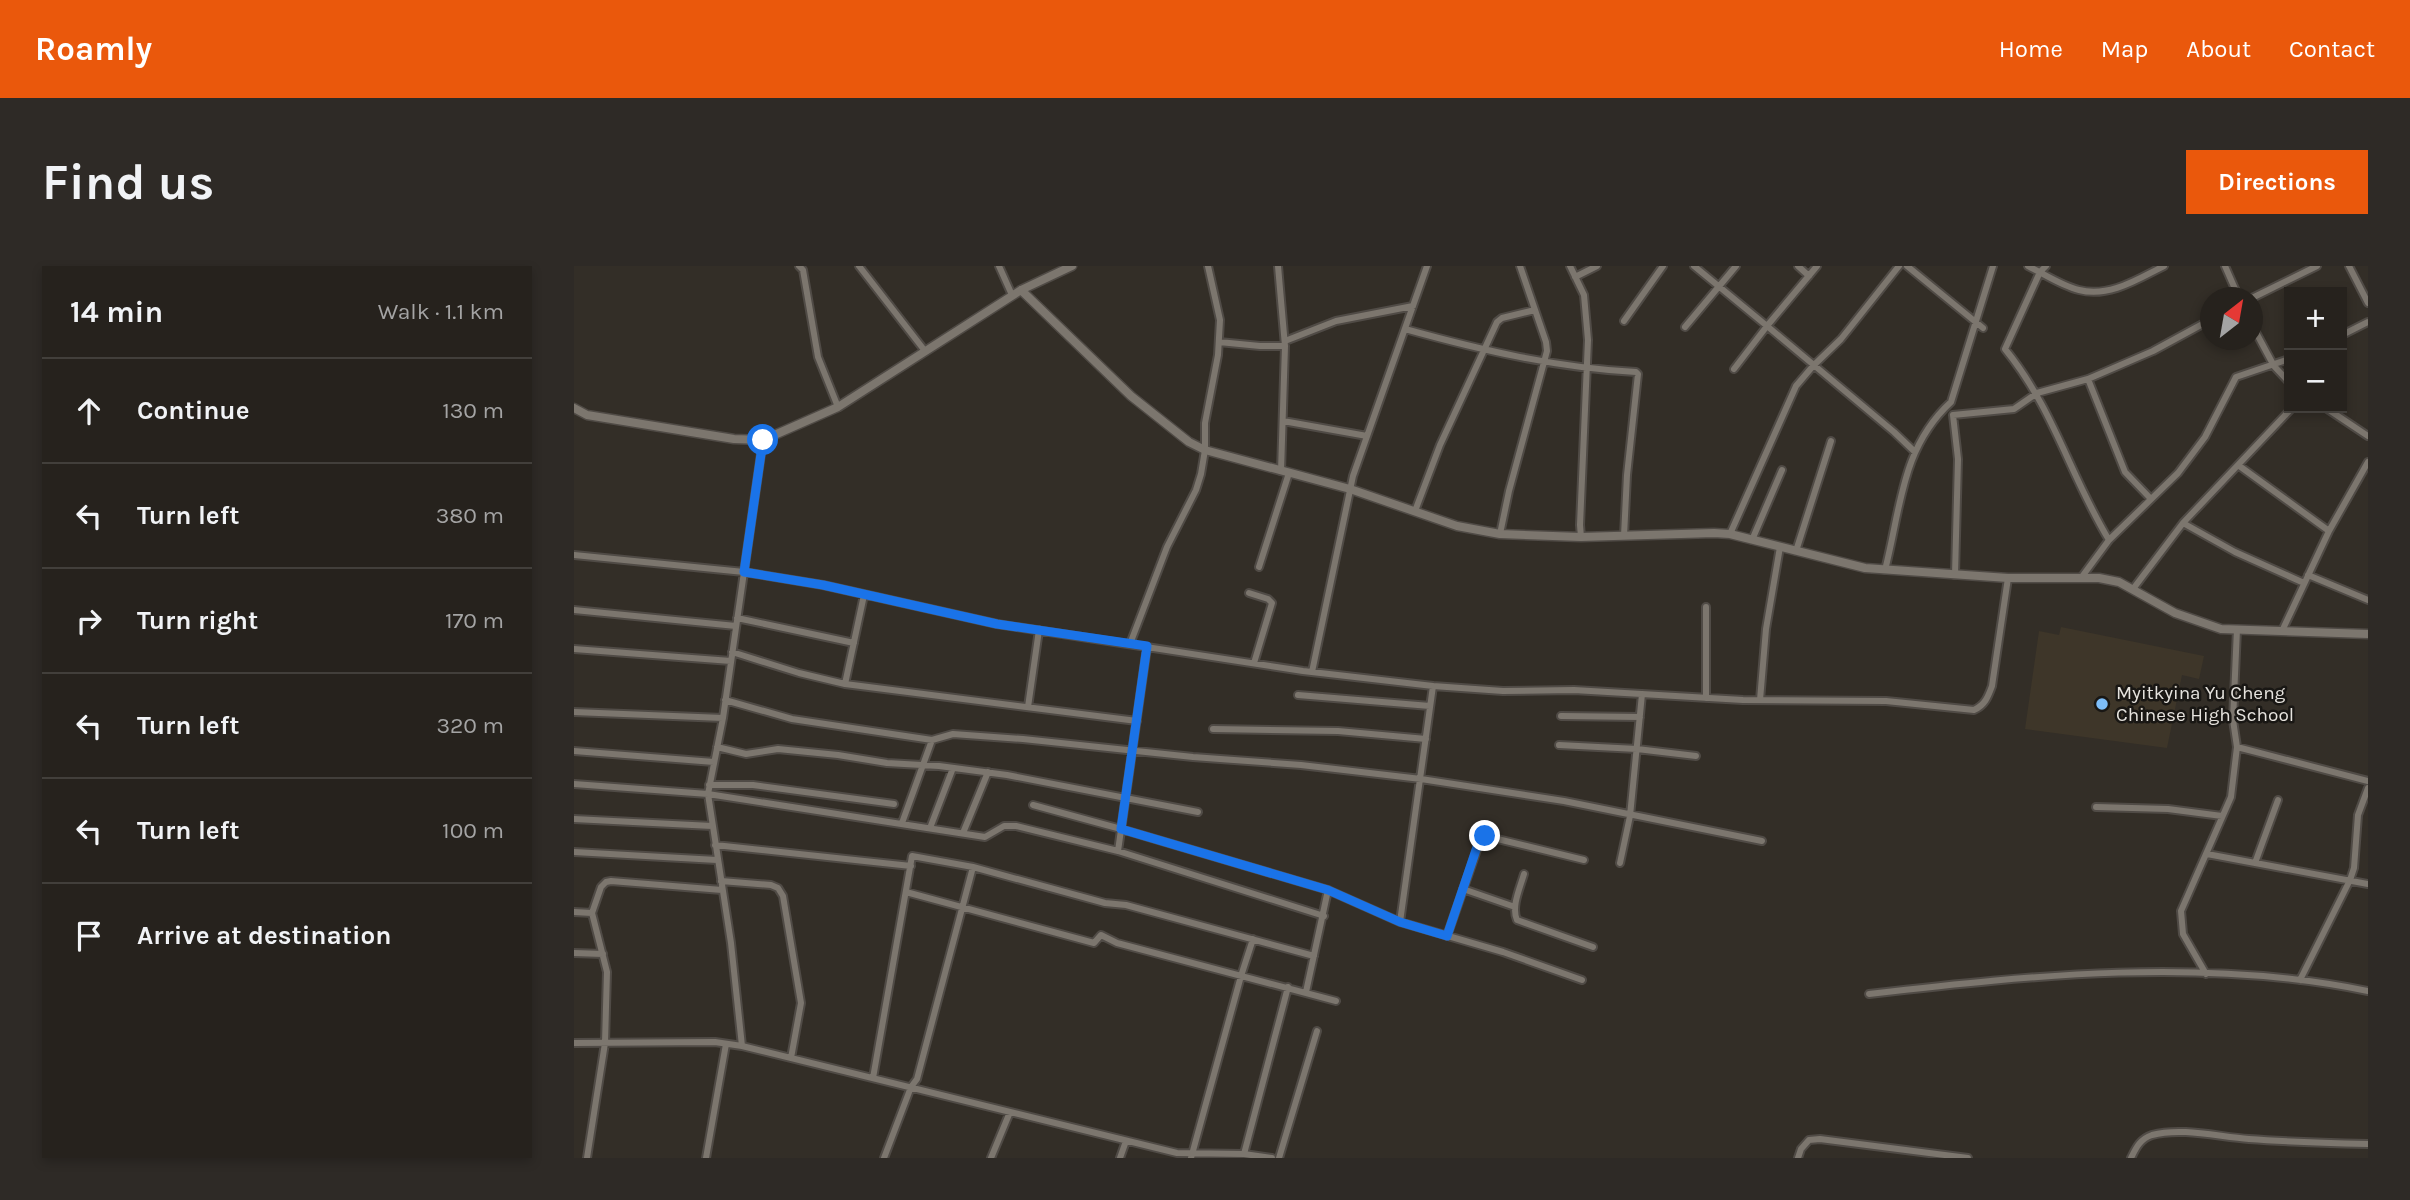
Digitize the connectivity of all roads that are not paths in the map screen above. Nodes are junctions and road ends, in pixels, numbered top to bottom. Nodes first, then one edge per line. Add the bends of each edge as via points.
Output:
1 (799, 266) edge
2 (859, 266) edge
3 (999, 266) edge
4 (1072, 266) edge
5 (1208, 266) edge
6 (1278, 266) edge
7 (1427, 266) edge
8 (1520, 266) edge
9 (1570, 266) edge
10 (1597, 266) edge
11 (1663, 266) edge
12 (1694, 266) edge
13 (1736, 266) edge
14 (1798, 266) edge
15 (1817, 266) edge
16 (1899, 266) edge
17 (1907, 266) edge
18 (1993, 266) edge
19 (2028, 266) edge
20 (2164, 266) edge
21 (2225, 266) edge
22 (2317, 266) edge
23 (2349, 266) edge
24 (2043, 269) edge
25 (1809, 276) junction
26 (1575, 277) junction
27 (2234, 287) edge
28 (1718, 288) junction
29 (1021, 290) junction
30 (2263, 293) edge
31 (1012, 295) junction
32 (2368, 303) edge
33 (1413, 306) junction
34 (1535, 310) junction
35 (1624, 321) dead end
36 (2368, 322) edge
37 (2200, 325) edge
38 (1767, 326) junction
39 (1980, 326) junction
40 (1685, 327) dead end
41 (1405, 329) junction
42 (2347, 332) edge
43 (1219, 342) junction
44 (1285, 344) junction
45 (2263, 346) edge
46 (925, 351) junction
47 (1484, 351) junction
48 (2284, 361) edge
49 (1545, 362) junction
50 (1813, 366) junction
51 (2274, 366) junction
52 (1587, 369) junction
53 (1734, 369) dead end
54 (2284, 377) edge
55 (2088, 379) junction
56 (2037, 393) junction
57 (838, 407) junction
58 (576, 411) edge
59 (2287, 413) edge
60 (2334, 413) edge
61 (1283, 421) junction
62 (1367, 436) junction
63 (2368, 436) edge
64 (763, 440) junction
65 (1831, 441) dead end
66 (1205, 450) junction
67 (1914, 452) junction
68 (2368, 462) edge
69 (2238, 465) junction
70 (1782, 470) dead end
71 (1285, 472) junction
72 (1350, 489) junction
73 (2151, 499) junction
74 (1415, 511) junction
75 (2183, 523) junction
76 (2329, 531) junction
77 (1500, 534) junction
78 (1730, 534) junction
79 (1624, 536) junction
80 (1581, 537) junction
81 (1752, 540) junction
82 (2109, 540) junction
83 (1780, 547) junction
84 (1796, 551) junction
85 (574, 555) edge
86 (1259, 567) dead end
87 (1885, 570) junction
88 (744, 572) junction
89 (1955, 575) junction
90 (2308, 575) junction
91 (2008, 578) junction
92 (2081, 578) junction
93 (2304, 583) junction
94 (2133, 589) junction
95 (1249, 593) dead end
96 (864, 595) junction
97 (2367, 598) edge
98 (1706, 607) dead end
99 (574, 610) edge
100 (737, 618) junction
101 (736, 626) junction
102 (2237, 629) junction
103 (1039, 630) junction
104 (2282, 631) junction
105 (2368, 634) edge
106 (854, 643) junction
107 (1130, 644) junction
108 (1147, 646) junction
109 (574, 649) edge
110 (732, 652) junction
111 (731, 661) junction
112 (1254, 663) junction
113 (1312, 672) junction
114 (845, 684) junction
115 (1433, 686) junction
116 (1298, 695) dead end
117 (1642, 695) junction
118 (1706, 698) junction
119 (725, 700) junction
120 (1760, 701) junction
121 (1430, 706) junction
122 (1028, 707) junction
123 (574, 712) edge
124 (1561, 716) dead end
125 (1640, 717) junction
126 (723, 718) junction
127 (1137, 721) junction
128 (1213, 729) dead end
129 (1426, 738) junction
130 (932, 740) junction
131 (1559, 745) dead end
132 (717, 747) junction
133 (2236, 747) junction
134 (1637, 749) junction
135 (574, 751) edge
136 (1133, 751) junction
137 (1696, 756) dead end
138 (714, 762) junction
139 (923, 764) junction
140 (953, 768) junction
141 (988, 772) junction
142 (1420, 779) junction
143 (2368, 781) edge
144 (574, 783) edge
145 (709, 785) junction
146 (2368, 788) edge
147 (708, 794) junction
148 (1126, 797) junction
149 (2278, 800) dead end
150 (894, 804) dead end
151 (1033, 806) dead end
152 (2096, 807) dead end
153 (1198, 811) dead end
154 (1630, 816) junction
155 (2222, 816) junction
156 (574, 819) edge
157 (902, 823) junction
158 (712, 826) junction
159 (929, 828) junction
160 (1121, 829) junction
161 (963, 833) junction
162 (1762, 841) dead end
163 (715, 845) junction
164 (1118, 851) junction
165 (574, 852) edge
166 (2207, 854) junction
167 (717, 860) junction
168 (1584, 860) dead end
169 (1620, 863) dead end
170 (2255, 863) junction
171 (911, 866) junction
172 (973, 867) junction
173 (1524, 874) dead end
174 (2350, 880) junction
175 (721, 881) junction
176 (2368, 884) edge
177 (1463, 889) junction
178 (722, 890) junction
179 (1328, 890) junction
180 (906, 892) junction
181 (1515, 907) junction
182 (961, 908) junction
183 (574, 912) edge
184 (592, 913) junction
185 (1324, 916) junction
186 (1400, 922) junction
187 (1447, 936) junction
188 (1253, 939) junction
189 (1592, 947) dead end
190 (574, 953) edge
191 (603, 954) junction
192 (1314, 956) junction
193 (2207, 974) junction
194 (1241, 976) junction
195 (1582, 980) dead end
196 (2300, 980) junction
197 (1287, 987) junction
198 (2368, 991) edge
199 (1306, 992) junction
200 (1869, 994) dead end
201 (1336, 1001) dead end
202 (1317, 1031) dead end
203 (574, 1042) edge
204 (605, 1042) junction
205 (726, 1044) junction
206 (742, 1045) junction
207 (791, 1058) junction
208 (873, 1078) junction
209 (911, 1087) junction
210 (1010, 1112) junction
211 (1126, 1141) junction
212 (2368, 1144) edge
213 (1244, 1154) junction
214 (1192, 1156) edge
215 (587, 1158) edge
216 (706, 1158) edge
217 (884, 1158) edge
218 (991, 1158) edge
219 (1120, 1158) edge
220 (1272, 1158) edge
221 (1279, 1158) edge
222 (1798, 1158) edge
223 (1968, 1158) edge
224 (2131, 1158) edge

1 - 57 street via 818,358
2 - 46 street
3 - 31 street
4 - 29 street
5 - 43 street via 1220,320
6 - 44 street
7 - 33 street
8 - 34 street
9 - 26 street
10 - 26 street
11 - 35 street
12 - 28 street
13 - 28 street
14 - 25 street
15 - 25 street
16 - 50 street via 1841,339
17 - 39 street
18 - 39 street
19 - 24 street
20 - 24 street via 2100,292 2078,290
21 - 27 street
22 - 30 street
23 - 32 street
24 - 56 street via 2005,349
25 - 38 street
26 - 52 street via 1584,295
28 - 38 street
28 - 40 street
29 - 31 street
29 - 66 street via 1131,396
31 - 46 street
33 - 41 street
33 - 44 street via 1336,321
34 - 47 street via 1496,322
34 - 49 street via 1546,342
36 - 42 street
37 - 55 street
38 - 50 street
38 - 53 street
39 - 67 street via 1951,402 1934,418
41 - 47 street
41 - 62 street
43 - 44 street
43 - 66 street
44 - 61 street
45 - 51 street
46 - 57 street
47 - 49 street
47 - 74 street
48 - 51 street
49 - 52 street
49 - 77 street
50 - 67 street
50 - 78 street via 1796,386
51 - 54 street
51 - 73 street via 2236,377 2204,437
52 - 79 street via 1638,374
52 - 80 street
55 - 56 street
55 - 73 street via 2125,472
56 - 82 street
56 - 89 street via 2014,409 1954,415 1958,459
57 - 64 street
58 - 64 street
59 - 69 street
60 - 63 street
61 - 62 street
61 - 71 street
62 - 72 street
64 - 88 street
65 - 84 street
66 - 71 street
66 - 107 street via 1196,490 1167,547
67 - 87 street
68 - 76 street
69 - 75 street
69 - 76 street
70 - 81 street
71 - 72 street
71 - 86 street
72 - 74 street
72 - 113 street
73 - 82 street
74 - 77 street via 1457,526
75 - 93 street
75 - 94 street
76 - 90 street
77 - 80 street
78 - 79 street
78 - 81 street
79 - 80 street
81 - 83 street
82 - 92 street
83 - 84 street
83 - 120 street
84 - 87 street
85 - 88 street
87 - 89 street
88 - 96 street
88 - 100 street
89 - 91 street
90 - 93 street
90 - 97 street
91 - 92 street
91 - 120 street via 1992,686 1982,707
92 - 94 street via 2119,582
93 - 104 street
94 - 102 street via 2175,613 2221,629
95 - 112 street via 1272,603
96 - 103 street
96 - 106 street
98 - 118 street
99 - 101 street
100 - 101 street
100 - 106 street
101 - 110 street
102 - 104 street
102 - 133 street
103 - 107 street
103 - 122 street
104 - 105 street
106 - 114 street
107 - 108 street
108 - 112 street
108 - 127 street
109 - 111 street
110 - 111 street
110 - 114 street
111 - 119 street
112 - 113 street
113 - 115 street
114 - 122 street
115 - 117 street
115 - 121 street
116 - 121 street
117 - 118 street
117 - 125 street
118 - 120 street
119 - 126 street
119 - 130 street via 792,719
121 - 129 street
122 - 127 street
123 - 126 street
124 - 125 street
125 - 134 street
126 - 132 street
127 - 136 street
128 - 129 street
129 - 142 street
130 - 136 street via 953,734
130 - 139 street
131 - 134 street
132 - 138 street
132 - 139 street via 746,754 778,749
133 - 143 street
133 - 155 street via 2231,797
134 - 137 street
134 - 154 street
135 - 138 street
136 - 142 street
136 - 148 street
138 - 145 street
139 - 140 street
139 - 157 street
140 - 141 street
140 - 159 street
141 - 148 street
141 - 161 street
142 - 154 street
142 - 186 street
144 - 147 street
145 - 147 street
145 - 150 street via 753,785
146 - 174 street via 2358,816
147 - 157 street
147 - 158 street
148 - 153 street
148 - 160 street
149 - 170 street
151 - 160 street
152 - 155 street
154 - 162 street
154 - 169 street
155 - 166 street
156 - 158 street
157 - 159 street
158 - 163 street
159 - 161 street
160 - 164 street
160 - 179 street
161 - 164 street via 985,837 1004,826 1016,827
163 - 167 street
163 - 171 street
164 - 185 street
165 - 167 street
166 - 170 street
166 - 193 street via 2181,911 2183,934
167 - 175 street
168 - 177 street via 1485,836 1479,841
170 - 174 street
171 - 172 street via 912,856
171 - 180 street
172 - 182 street
172 - 188 street
173 - 181 street
174 - 176 street
174 - 196 street
175 - 178 street
175 - 207 street via 771,885 783,896 801,1003
177 - 181 street
177 - 187 street
178 - 184 street via 611,881 601,887
178 - 206 street
179 - 185 street
179 - 186 street
180 - 182 street
180 - 208 street
181 - 189 street via 1517,920
182 - 194 street via 1094,943 1101,935
182 - 209 street via 917,1079
183 - 184 street
184 - 191 street
185 - 192 street
186 - 187 street
187 - 195 street
188 - 192 street
188 - 194 street
190 - 191 street
191 - 204 street via 607,972
192 - 199 street
193 - 196 street
193 - 200 street via 2004,978
194 - 197 street
194 - 214 street
196 - 198 street
197 - 199 street
197 - 213 street
199 - 201 street
202 - 221 street
203 - 204 street
204 - 205 street
204 - 215 street
205 - 206 street
205 - 216 street
206 - 207 street
207 - 208 street
208 - 209 street
209 - 210 street
209 - 217 street
210 - 211 street
210 - 218 street
211 - 214 street
211 - 219 street
212 - 224 street via 2164,1134 2137,1144
213 - 214 street
213 - 220 street
222 - 223 street via 1809,1140 1820,1139

